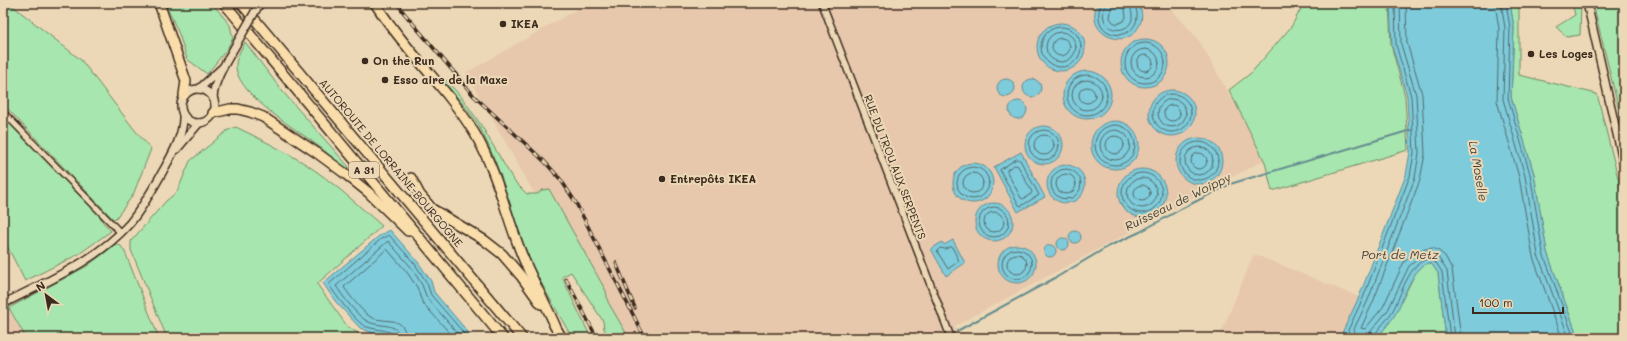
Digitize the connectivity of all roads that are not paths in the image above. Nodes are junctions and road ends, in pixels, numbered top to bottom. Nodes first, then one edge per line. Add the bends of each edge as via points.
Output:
1 (159, 3) edge
2 (224, 3) edge
3 (242, 3) edge
4 (375, 3) edge
5 (822, 3) edge
6 (1587, 3) edge
7 (260, 5) edge
8 (224, 65) junction
9 (199, 89) junction
10 (184, 95) junction
11 (213, 98) junction
12 (3, 112) edge
13 (213, 113) junction
14 (183, 115) junction
15 (199, 123) junction
16 (173, 153) junction
17 (1624, 165) edge
18 (412, 178) dead end
19 (120, 233) junction
20 (417, 234) junction
21 (3, 304) edge
22 (560, 334) edge
23 (503, 338) edge
24 (522, 338) edge
25 (951, 338) edge

1 - 10 highway via 186,81
2 - 20 highway, A 31
3 - 24 highway, AUTOROUTE DE LORRAINE-BOURGOGNE / A 31
4 - 22 highway via 395,33 457,108 474,133 488,159 520,251
5 - 25 street, RUE DU TROU AUX SERPENTS
6 - 17 main road
7 - 8 main road, bridge
8 - 9 main road
8 - 11 main road via 213,91
9 - 10 main road
9 - 11 main road via 205,90
10 - 14 main road via 180,105
11 - 13 main road
12 - 19 street
13 - 15 main road via 210,118
13 - 20 highway via 238,109 262,117 343,172 368,192 406,231
14 - 15 main road via 190,122
14 - 16 main road via 181,131
15 - 16 main road
16 - 19 main road via 139,210
18 - 22 highway via 420,195 432,209 484,240 506,259 527,283
19 - 21 main road via 105,247 80,263
20 - 23 highway, A 31

